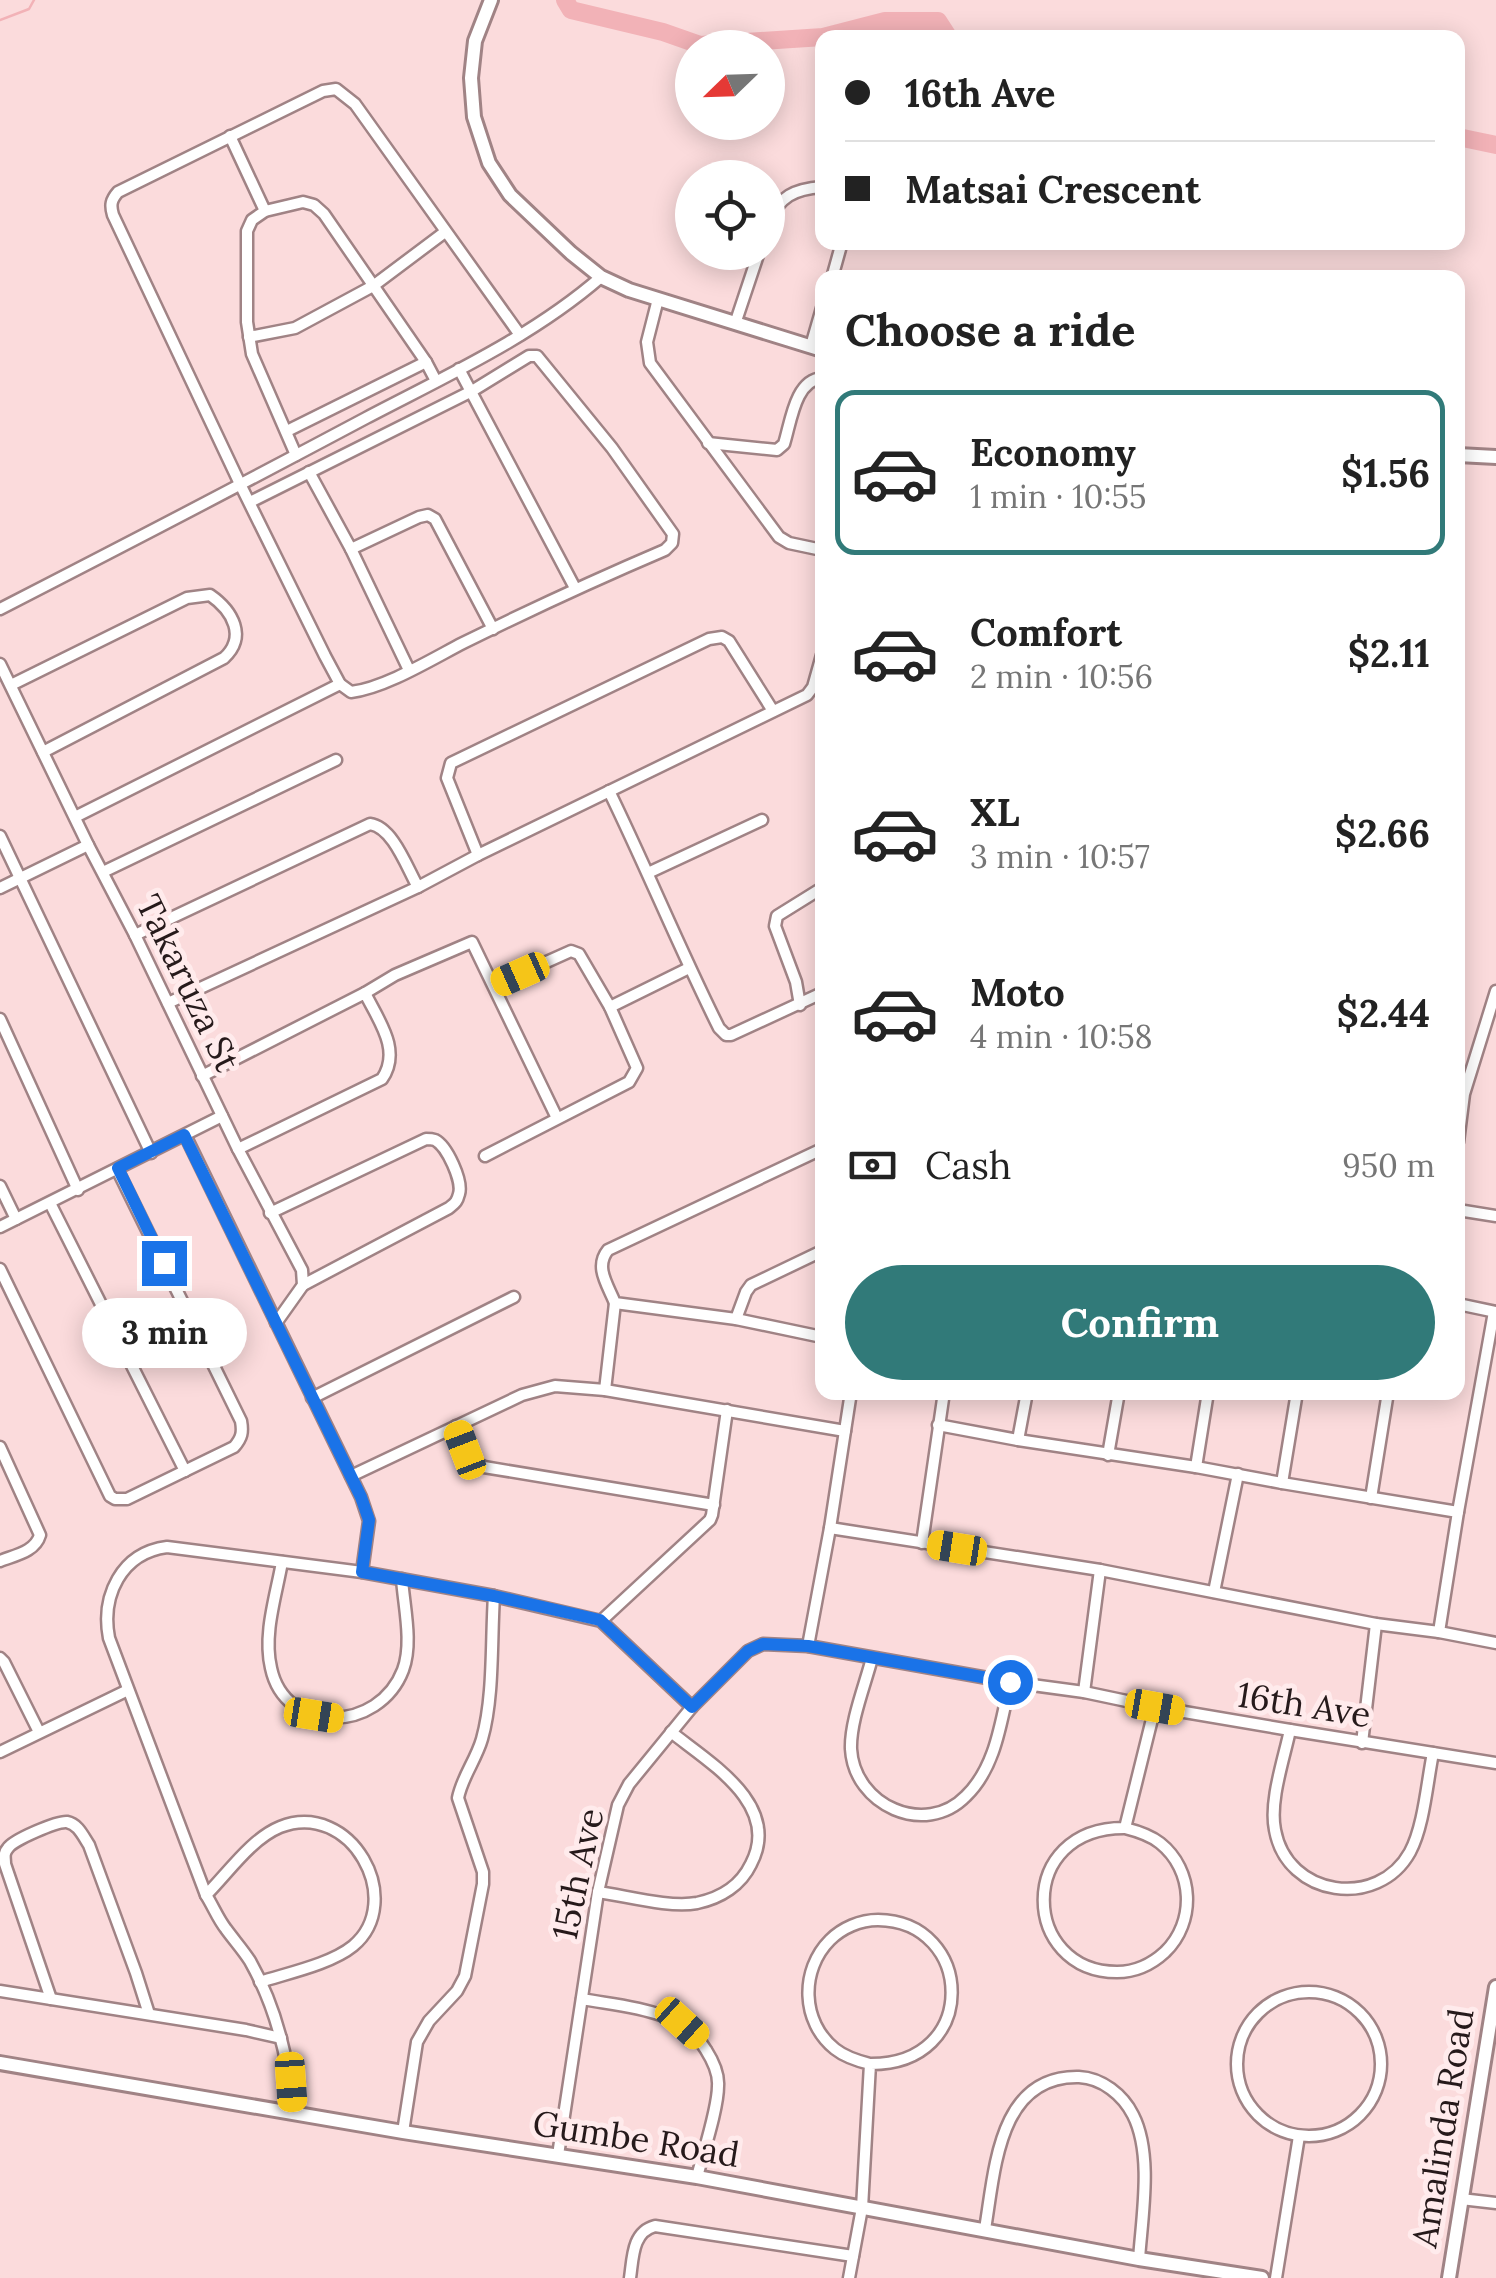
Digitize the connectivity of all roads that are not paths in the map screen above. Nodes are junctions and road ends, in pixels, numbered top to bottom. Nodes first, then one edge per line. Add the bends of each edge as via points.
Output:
1 (491, 0) edge
2 (230, 136) junction
3 (815, 188) edge
4 (785, 199) edge
5 (265, 212) junction
6 (445, 232) junction
7 (753, 270) edge
8 (601, 277) junction
9 (373, 286) junction
10 (658, 299) junction
11 (736, 321) junction
12 (520, 335) junction
13 (249, 337) junction
14 (815, 347) edge
15 (426, 362) junction
16 (460, 369) junction
17 (815, 379) edge
18 (436, 381) junction
19 (472, 390) junction
20 (287, 431) junction
21 (708, 442) junction
22 (296, 455) junction
23 (1465, 455) edge
24 (1496, 457) edge
25 (309, 472) junction
26 (241, 486) junction
27 (250, 502) junction
28 (815, 548) edge
29 (351, 549) junction
30 (575, 588) junction
31 (0, 608) edge
32 (493, 629) junction
33 (0, 664) edge
34 (409, 670) junction
35 (815, 680) edge
36 (11, 684) junction
37 (340, 684) junction
38 (773, 712) junction
39 (43, 752) junction
40 (336, 760) dead end
41 (609, 791) junction
42 (75, 817) junction
43 (762, 820) dead end
44 (0, 836) edge
45 (88, 845) junction
46 (478, 855) junction
47 (104, 872) junction
48 (648, 872) junction
49 (20, 877) junction
50 (0, 888) edge
51 (418, 888) junction
52 (815, 892) edge
53 (135, 935) junction
54 (689, 968) junction
55 (495, 985) junction
56 (1496, 990) edge
57 (365, 993) junction
58 (815, 998) edge
59 (168, 1003) junction
60 (800, 1005) junction
61 (610, 1007) junction
62 (0, 1019) edge
63 (202, 1076) junction
64 (1465, 1091) edge
65 (222, 1116) junction
66 (557, 1118) junction
67 (184, 1135) junction
68 (238, 1150) junction
69 (151, 1152) junction
70 (815, 1152) edge
71 (485, 1156) dead end
72 (118, 1168) junction
73 (0, 1186) edge
74 (78, 1190) junction
75 (50, 1203) junction
76 (1465, 1211) edge
77 (270, 1213) junction
78 (1496, 1216) edge
79 (16, 1220) junction
80 (0, 1227) edge
81 (815, 1254) edge
82 (0, 1269) edge
83 (303, 1286) junction
84 (514, 1297) dead end
85 (615, 1303) junction
86 (1465, 1306) edge
87 (1495, 1312) edge
88 (736, 1319) junction
89 (276, 1323) junction
90 (815, 1336) edge
91 (606, 1390) junction
92 (312, 1398) junction
93 (849, 1400) edge
94 (943, 1400) edge
95 (1026, 1400) edge
96 (1118, 1400) edge
97 (1207, 1400) edge
98 (1297, 1400) edge
99 (1387, 1400) edge
100 (726, 1410) junction
101 (938, 1425) junction
102 (456, 1426) junction
103 (845, 1432) junction
104 (1018, 1440) junction
105 (0, 1447) edge
106 (1108, 1455) junction
107 (1196, 1467) junction
108 (185, 1471) junction
109 (1238, 1474) junction
110 (352, 1476) junction
111 (1282, 1483) junction
112 (1371, 1498) junction
113 (714, 1505) junction
114 (1458, 1512) junction
115 (830, 1528) junction
116 (922, 1543) junction
117 (0, 1562) edge
118 (282, 1562) junction
119 (1100, 1570) junction
120 (362, 1572) junction
121 (402, 1579) junction
122 (1214, 1592) junction
123 (494, 1596) junction
124 (600, 1620) junction
125 (1376, 1624) junction
126 (1439, 1632) junction
127 (1496, 1643) edge
128 (808, 1646) junction
129 (0, 1658) edge
130 (872, 1658) junction
131 (1010, 1682) junction
132 (128, 1690) junction
133 (1084, 1692) junction
134 (692, 1707) junction
135 (1155, 1707) junction
136 (1290, 1730) junction
137 (39, 1732) junction
138 (671, 1732) junction
139 (1362, 1742) junction
140 (0, 1752) edge
141 (1433, 1753) junction
142 (1496, 1762) edge
143 (1125, 1828) junction
144 (598, 1892) junction
145 (206, 1894) junction
146 (260, 1982) junction
147 (1496, 1987) edge
148 (0, 1991) edge
149 (51, 1999) junction
150 (582, 1999) junction
151 (150, 2014) junction
152 (281, 2038) junction
153 (0, 2063) edge
154 (870, 2064) junction
155 (293, 2114) junction
156 (403, 2132) junction
157 (1300, 2136) junction
158 (558, 2155) junction
159 (697, 2177) junction
160 (1461, 2199) junction
161 (1496, 2204) edge
162 (862, 2208) junction
163 (984, 2229) junction
164 (853, 2256) junction
165 (1139, 2259) junction
166 (630, 2278) edge
167 (849, 2278) edge
168 (1262, 2278) edge
169 (1276, 2278) edge
170 (1449, 2278) edge

1 - 8 street via 475,41 471,78 474,117 489,163 510,195
2 - 5 street
2 - 6 street via 336,89 355,104
2 - 26 street via 118,192 110,206
3 - 4 street
5 - 9 street via 314,205
5 - 13 street via 247,230
6 - 9 street
6 - 12 street
7 - 11 street
8 - 10 street
8 - 12 street
9 - 13 street via 295,328
9 - 15 street
10 - 11 street
10 - 21 street via 646,342 650,363
11 - 14 street
12 - 16 street
13 - 20 street
15 - 18 street
15 - 20 street
16 - 18 street
16 - 19 street
17 - 21 street via 802,388 777,450
18 - 22 street
19 - 25 street
19 - 30 street
19 - 30 street via 537,356 672,534 666,550
20 - 22 street
21 - 28 street via 779,537
22 - 26 street
23 - 24 street
25 - 27 street
25 - 29 street
26 - 27 street
26 - 31 street
27 - 37 street
29 - 32 street via 428,515
29 - 34 street
30 - 32 street
32 - 34 street
33 - 36 street, Takaruza St
34 - 37 street via 364,690 351,692
35 - 38 street via 807,696
36 - 39 street, Takaruza St
36 - 39 street via 196,595 210,595 228,612 237,641 224,658
37 - 42 street
38 - 41 street
38 - 46 street via 730,641 710,638 485,746 451,763 446,773
39 - 42 street, Takaruza St
40 - 47 street
41 - 46 street
41 - 48 street
42 - 45 street, Takaruza St
43 - 48 street
44 - 49 street
45 - 47 street, Takaruza St
45 - 49 street
46 - 51 street
47 - 53 street, Takaruza St
48 - 54 street
49 - 50 street
49 - 69 street
51 - 53 street via 389,835 370,824
51 - 59 street
52 - 60 street via 774,920
53 - 59 street, Takaruza St
54 - 60 street via 726,1034
54 - 61 street
55 - 57 street via 472,942
55 - 61 street via 570,951 587,964
55 - 66 street
56 - 64 street
57 - 63 street
57 - 68 street via 389,1042 382,1079
58 - 60 street
59 - 63 street, Takaruza St
61 - 66 street via 637,1068 634,1075
62 - 74 street
63 - 65 street, Takaruza St
65 - 67 street
65 - 68 street, Takaruza St
66 - 71 street
67 - 69 street
67 - 89 street
68 - 77 street, Takaruza St
69 - 72 street
70 - 85 street via 608,1250 601,1270
72 - 74 street
72 - 108 street via 241,1420 234,1447
73 - 79 street
74 - 75 street
75 - 79 street
75 - 108 street
76 - 78 street
77 - 83 street, Takaruza St via 302,1270
77 - 83 street via 418,1140 442,1146 455,1169 459,1195 449,1208
79 - 80 street
81 - 88 street via 751,1286
82 - 108 street via 110,1496 127,1499
83 - 89 street
84 - 92 street
85 - 88 street
85 - 91 street
86 - 87 street
87 - 114 street
88 - 90 street
89 - 92 street
91 - 100 street
91 - 102 street via 546,1387
92 - 110 street
93 - 103 street
94 - 101 street
95 - 104 street
96 - 106 street
97 - 107 street
98 - 111 street
99 - 112 street
100 - 103 street
100 - 113 street
101 - 104 street
101 - 116 street
102 - 110 street
102 - 113 street via 469,1458 484,1467
103 - 115 street
104 - 106 street
105 - 117 street via 40,1534 31,1549
106 - 107 street
107 - 109 street
109 - 111 street
109 - 122 street
110 - 120 street via 369,1520
111 - 112 street
112 - 114 street
113 - 124 street via 704,1526
114 - 126 street
115 - 116 street
115 - 128 street
116 - 119 street
118 - 120 street
118 - 121 street via 268,1650 271,1672 293,1704 314,1715 359,1715 396,1687 407,1642
118 - 132 street via 167,1547 131,1561 107,1602 106,1621
119 - 122 street
119 - 133 street
120 - 121 street
121 - 123 street
122 - 125 street
123 - 124 street
123 - 156 street via 487,1718 458,1798 483,1884 465,1976 417,2042
124 - 134 street
125 - 126 street
125 - 139 street
126 - 127 street
128 - 130 street, 16th Ave
128 - 134 street, 15th Ave via 763,1644 748,1651
129 - 137 street
130 - 131 street, 16th Ave
130 - 131 street via 851,1752 867,1789 906,1814 939,1813 967,1796 996,1744
131 - 133 street, 16th Ave
132 - 137 street
132 - 145 street
133 - 135 street, 16th Ave
134 - 138 street, 15th Ave
135 - 136 street, 16th Ave
135 - 143 street
136 - 139 street, 16th Ave
136 - 141 street via 1275,1831 1293,1867 1327,1888 1368,1887 1401,1865 1415,1838
137 - 140 street
138 - 144 street, 15th Ave via 618,1805
138 - 144 street via 745,1795 758,1828 756,1855 732,1888 696,1903
139 - 141 street, 16th Ave
141 - 142 street, 16th Ave
143 - 143 street via 1088,1832 1072,1842 1048,1871 1044,1890 1048,1927 1058,1944 1105,1972 1159,1958 1187,1910 1173,1856 1160,1842
144 - 150 street, 15th Ave
145 - 146 street
145 - 146 street via 284,1825 330,1827 360,1850 376,1902 355,1945
146 - 152 street
147 - 160 street, Amalinda Road
148 - 149 street
149 - 151 street
149 - 151 street via 4,1855 11,1844 70,1822 88,1845
150 - 158 street, 15th Ave
150 - 159 street via 668,2017 700,2040 719,2090
151 - 152 street
152 - 155 street
153 - 155 street, Gumbe Road
154 - 154 street via 907,2060 924,2050 952,2002 938,1948 890,1920 836,1934 808,1982 822,2036
154 - 162 street
155 - 156 street, Gumbe Road
156 - 158 street, Gumbe Road
157 - 157 street via 1336,2132 1353,2122 1381,2074 1367,2020 1338,1997 1319,1992 1266,2006 1252,2019 1238,2054 1242,2091 1252,2108 1281,2131
157 - 169 street
158 - 159 street, Gumbe Road
159 - 162 street, Gumbe Road
160 - 161 street
160 - 170 street, Amalinda Road
162 - 163 street, Gumbe Road
162 - 164 street
163 - 165 street, Gumbe Road
163 - 165 street via 1001,2139 1018,2104 1048,2082 1087,2078 1122,2098 1140,2135
164 - 166 street via 655,2226 636,2241
164 - 167 street
165 - 168 street, Gumbe Road

